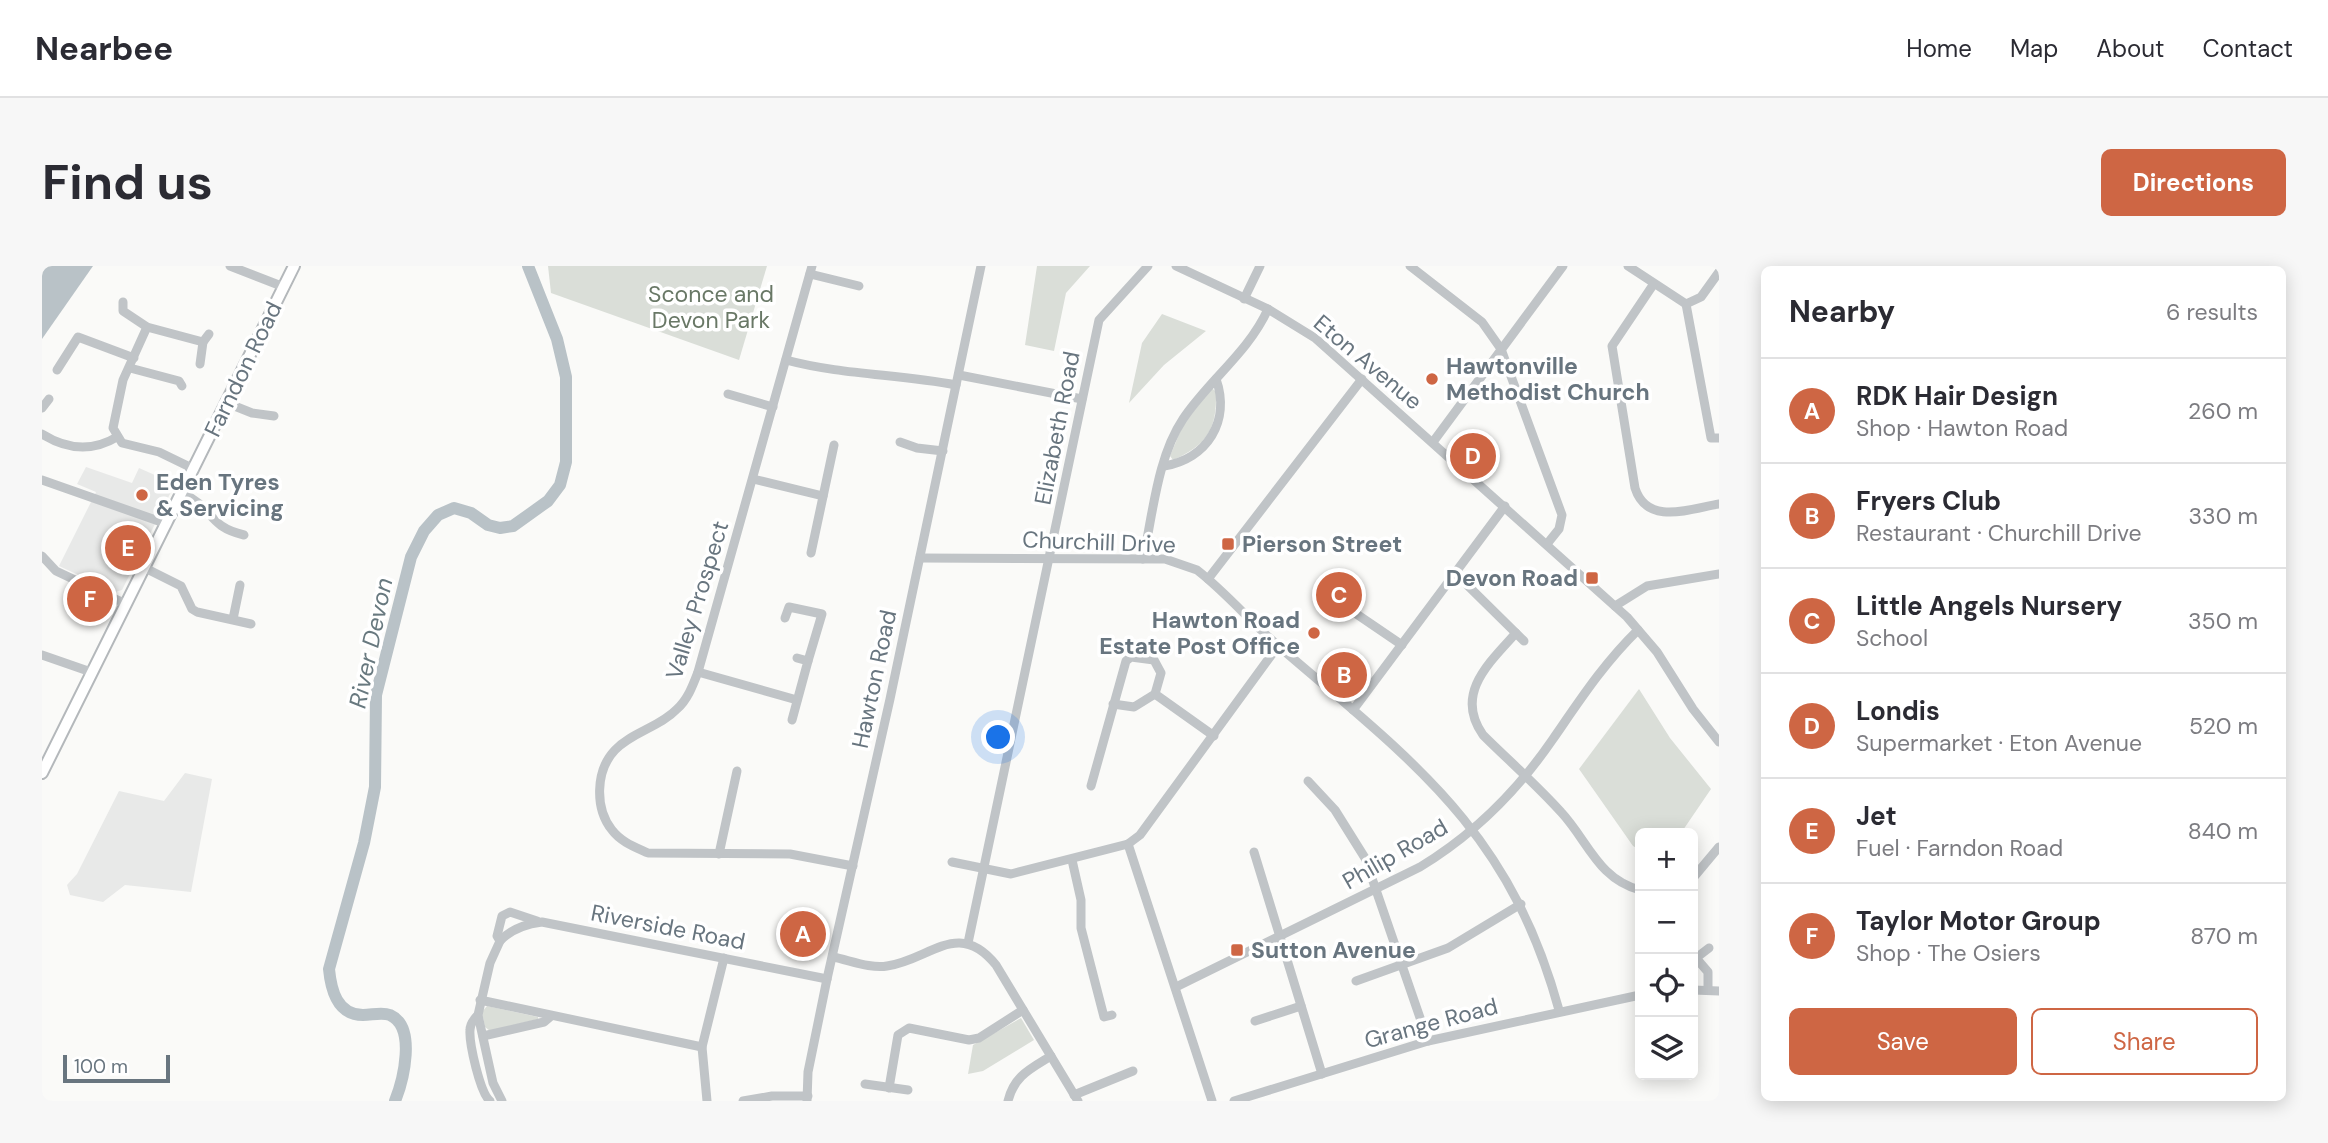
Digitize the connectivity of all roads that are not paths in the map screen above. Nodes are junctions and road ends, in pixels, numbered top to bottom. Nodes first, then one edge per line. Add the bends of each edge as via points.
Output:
1 (230, 266) edge
2 (294, 266) edge
3 (981, 266) edge
4 (1147, 266) edge
5 (1260, 266) edge
6 (1410, 266) edge
7 (1563, 266) edge
8 (1628, 266) edge
9 (1183, 268) edge
10 (811, 270) edge
11 (1719, 272) edge
12 (1653, 285) junction
13 (859, 286) dead end
14 (284, 287) junction
15 (1244, 299) junction
16 (1686, 304) junction
17 (1268, 309) junction
18 (116, 319) dead end
19 (148, 327) junction
20 (1501, 349) junction
21 (134, 358) junction
22 (786, 360) junction
23 (201, 365) dead end
24 (130, 368) junction
25 (57, 370) dead end
26 (1216, 379) junction
27 (1362, 379) junction
28 (180, 380) dead end
29 (958, 380) junction
30 (728, 394) dead end
31 (49, 399) dead end
32 (1082, 399) junction
33 (227, 403) junction
34 (773, 407) junction
35 (42, 408) edge
36 (274, 416) dead end
37 (42, 434) edge
38 (117, 437) junction
39 (1711, 438) edge
40 (900, 442) dead end
41 (1433, 442) junction
42 (834, 445) dead end
43 (943, 451) junction
44 (1164, 466) junction
45 (194, 469) junction
46 (753, 479) junction
47 (42, 480) edge
48 (182, 493) junction
49 (823, 496) junction
50 (1719, 504) edge
51 (1505, 506) junction
52 (167, 524) junction
53 (244, 535) dead end
54 (1547, 544) junction
55 (811, 553) dead end
56 (42, 556) edge
57 (920, 558) junction
58 (1050, 558) junction
59 (1143, 559) junction
60 (145, 568) junction
61 (1455, 573) junction
62 (1719, 574) edge
63 (1208, 579) junction
64 (240, 585) dead end
65 (126, 604) junction
66 (1615, 606) junction
67 (1355, 613) dead end
68 (785, 618) dead end
69 (233, 620) junction
70 (251, 624) dead end
71 (1639, 630) junction
72 (1516, 633) junction
73 (1524, 641) dead end
74 (1402, 645) junction
75 (1278, 646) junction
76 (42, 655) edge
77 (797, 658) dead end
78 (808, 661) junction
79 (698, 672) junction
80 (91, 673) junction
81 (1155, 694) junction
82 (797, 700) junction
83 (1113, 704) junction
84 (1353, 710) junction
85 (792, 720) dead end
86 (1214, 736) junction
87 (1719, 742) edge
88 (737, 771) dead end
89 (42, 773) edge
90 (1524, 776) junction
91 (1308, 781) dead end
92 (1091, 786) dead end
93 (1474, 829) junction
94 (1128, 844) junction
95 (1718, 851) edge
96 (1254, 852) dead end
97 (719, 854) junction
98 (1072, 860) junction
99 (952, 862) dead end
100 (853, 866) junction
101 (985, 870) junction
102 (1698, 873) edge
103 (1377, 888) junction
104 (1635, 888) edge
105 (1521, 904) junction
106 (542, 922) junction
107 (1280, 937) junction
108 (500, 941) junction
109 (968, 943) junction
110 (1709, 948) dead end
111 (1698, 956) edge
112 (833, 957) junction
113 (724, 958) junction
114 (1698, 963) edge
115 (1403, 966) junction
116 (827, 979) junction
117 (1356, 981) dead end
118 (1176, 987) junction
119 (1698, 990) edge
120 (1708, 990) junction
121 (1719, 991) edge
122 (1635, 996) edge
123 (480, 1000) junction
124 (1301, 1006) junction
125 (1023, 1010) junction
126 (1559, 1010) junction
127 (478, 1015) junction
128 (551, 1016) junction
129 (1104, 1017) dead end
130 (1257, 1018) dead end
131 (483, 1036) junction
132 (969, 1040) junction
133 (1428, 1041) junction
134 (702, 1047) junction
135 (967, 1051) dead end
136 (1051, 1056) junction
137 (1133, 1071) dead end
138 (1322, 1074) junction
139 (865, 1084) dead end
140 (889, 1088) junction
141 (908, 1090) dead end
142 (1076, 1098) edge
143 (808, 1099) edge
144 (490, 1101) edge
145 (502, 1101) edge
146 (707, 1101) edge
147 (743, 1101) edge
148 (1008, 1101) edge
149 (1212, 1101) edge
150 (1234, 1101) edge

1 - 14 street
2 - 14 main road, Farndon Road
3 - 29 street, Hawton Road
4 - 32 street, Elizabeth Road via 1099,320
5 - 15 street
6 - 20 street via 1482,323
7 - 20 street
8 - 12 street
9 - 15 street, Eton Avenue
10 - 13 street
10 - 22 street, Valley Prospect
11 - 16 street via 1700,298
12 - 16 street
12 - 50 street via 1612,345 1635,488 1642,502 1658,512
14 - 33 main road, Farndon Road
15 - 17 street, Eton Avenue
16 - 39 street
17 - 26 street via 1252,340
17 - 27 street, Eton Avenue via 1315,338
18 - 19 street via 123,306
19 - 21 street
19 - 23 street via 206,338
20 - 41 street
20 - 54 street via 1562,514 1559,529
21 - 24 street
21 - 25 street via 78,337
22 - 29 street via 831,371
22 - 34 street, Valley Prospect
24 - 28 street
24 - 38 street via 113,428
26 - 44 street via 1181,422
26 - 44 street via 1222,403 1212,438 1187,460
27 - 41 street, Eton Avenue
27 - 63 street
29 - 32 street
29 - 43 street, Hawton Road
30 - 34 street
31 - 35 street
32 - 58 street, Elizabeth Road
33 - 36 street
33 - 45 main road, Farndon Road
34 - 46 street, Valley Prospect
37 - 38 street via 58,444 93,448
38 - 45 street via 122,443 159,452
40 - 43 street
41 - 51 street, Eton Avenue
42 - 49 street
43 - 57 street, Hawton Road
44 - 59 street
45 - 48 main road, Farndon Road
46 - 49 street
46 - 79 street, Valley Prospect
47 - 52 street
48 - 52 main road, Farndon Road
48 - 53 street via 206,507 225,531
49 - 55 street
51 - 54 street, Eton Avenue
51 - 61 street
52 - 60 main road, Farndon Road
54 - 66 street, Eton Avenue
56 - 65 street via 56,571
57 - 58 street, Churchill Drive
57 - 100 street, Hawton Road
58 - 59 street, Churchill Drive
58 - 101 street, Elizabeth Road
59 - 63 street, Churchill Drive via 1182,563
60 - 65 main road, Farndon Road
60 - 69 street via 181,586 197,612
61 - 72 street
61 - 74 street
62 - 66 street via 1647,586
63 - 75 street, Churchill Drive
64 - 69 street
65 - 80 main road, Farndon Road
66 - 71 street, Eton Avenue
67 - 74 street
68 - 78 street via 789,607 822,614
69 - 70 street
71 - 87 street, Eton Avenue
71 - 90 street, Philip Road via 1586,687
72 - 73 street
72 - 90 street via 1478,676 1472,707 1483,735
74 - 84 street
75 - 84 street, Churchill Drive
75 - 86 street
76 - 80 street
77 - 78 street
78 - 82 street
79 - 82 street
79 - 97 street, Valley Prospect via 677,709 613,751 600,780 600,797 612,830 627,844 648,853
80 - 89 main road, Farndon Road
81 - 83 street via 1134,707
81 - 83 street via 1159,666 1154,660 1132,656 1126,660
81 - 86 street
82 - 85 street
83 - 92 street
84 - 93 street, Churchill Drive via 1419,768
86 - 94 street via 1140,835
88 - 97 street
90 - 93 street, Philip Road
90 - 104 street via 1569,820 1604,871
91 - 103 street via 1354,838
93 - 103 street, Philip Road via 1447,850
93 - 105 street, Churchill Drive
94 - 98 street
94 - 118 street
95 - 102 street
96 - 107 street
97 - 100 street, Valley Prospect via 790,854
98 - 101 street via 1011,874
98 - 129 street via 1081,900 1081,928
99 - 101 street
100 - 112 street, Hawton Road
101 - 109 street, Elizabeth Road
103 - 107 street, Philip Road
103 - 115 street
105 - 115 street via 1457,944
105 - 126 street, Churchill Drive
106 - 108 street, Riverside Road via 506,934
106 - 108 street, Riverside Road via 510,912 502,916
106 - 113 street, Riverside Road
107 - 118 street, Philip Road
107 - 124 street
108 - 123 street, Riverside Road
109 - 112 street via 946,944 884,967
109 - 125 street via 979,947 996,965
110 - 111 street
112 - 116 street, Hawton Road
113 - 116 street, Riverside Road
113 - 134 street
114 - 120 street via 1709,975
115 - 117 street
115 - 133 street
116 - 143 street, Hawton Road via 808,1072
118 - 149 street
119 - 120 street
120 - 121 street
122 - 126 street, Grange Road
123 - 127 street, Riverside Road
123 - 128 street
124 - 130 street
124 - 138 street
125 - 132 street
125 - 136 street
126 - 133 street, Grange Road
127 - 131 street, Riverside Road
127 - 144 street, Riverside Road via 470,1034 483,1090
128 - 131 street via 544,1022
128 - 134 street
131 - 145 street, Riverside Road via 493,1083
132 - 135 street
132 - 140 street via 903,1030 898,1035
133 - 138 street, Grange Road
134 - 146 street
136 - 142 street
136 - 148 street via 1022,1074
137 - 142 street
138 - 150 street, Grange Road
139 - 140 street
140 - 141 street
143 - 147 street via 772,1096

